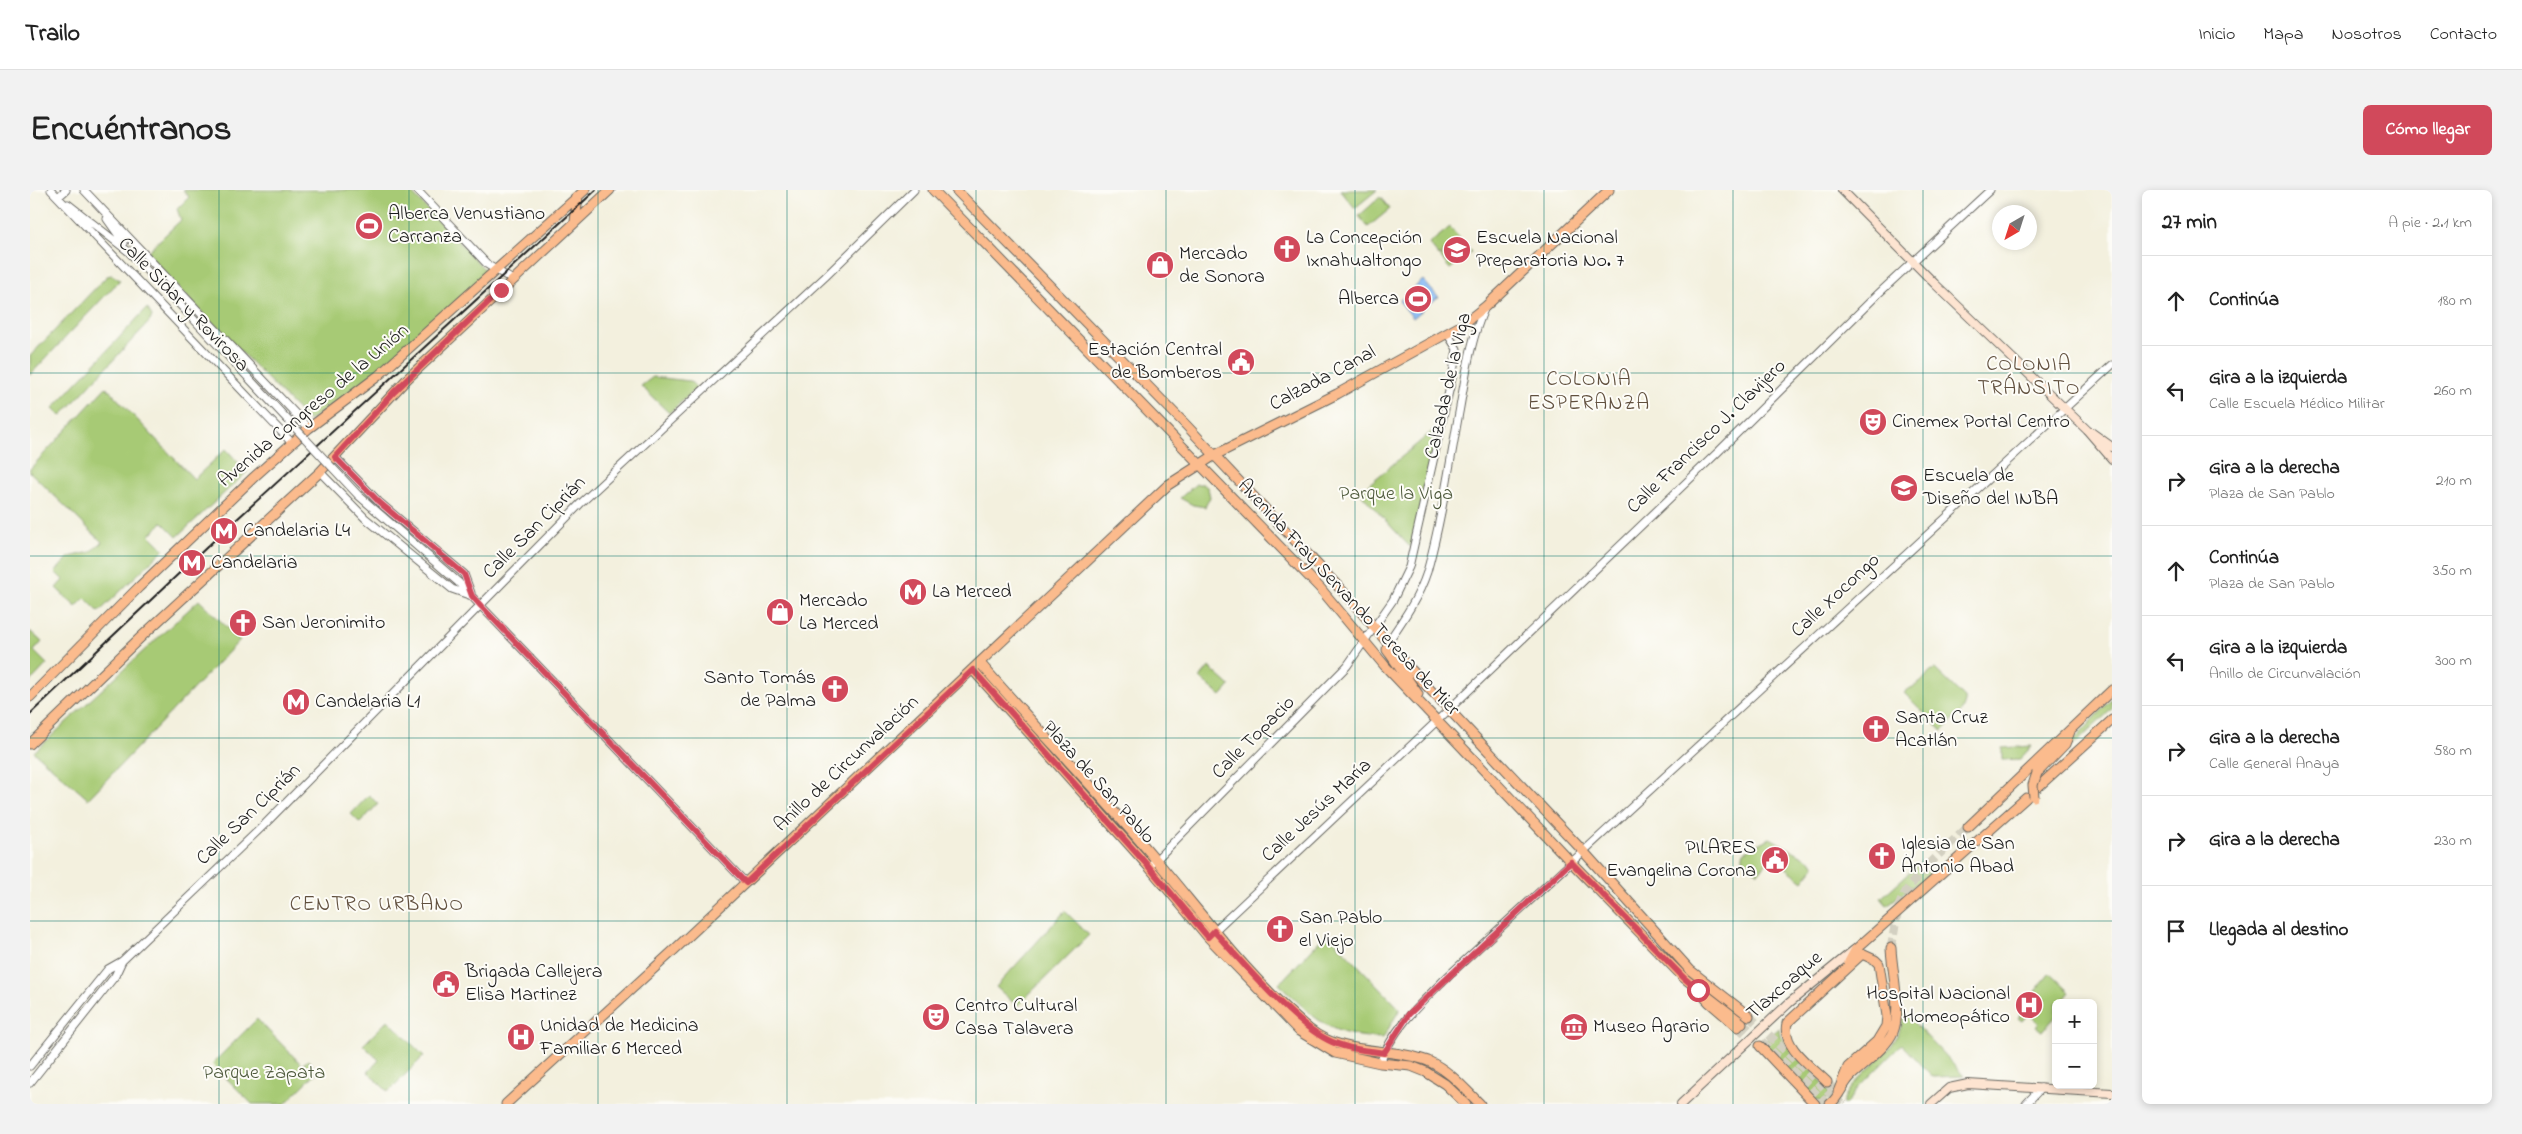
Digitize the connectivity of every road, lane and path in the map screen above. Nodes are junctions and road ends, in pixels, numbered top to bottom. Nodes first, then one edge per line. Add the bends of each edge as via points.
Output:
1 (51, 190) edge
2 (66, 190) edge
3 (84, 190) edge
4 (417, 190) edge
5 (610, 190) edge
6 (914, 190) edge
7 (933, 190) edge
8 (956, 190) edge
9 (1609, 190) edge
10 (1842, 190) edge
11 (1990, 190) edge
12 (582, 193) edge
13 (61, 200) junction
14 (94, 200) junction
15 (575, 222) junction
16 (129, 252) junction
17 (1913, 262) junction
18 (496, 270) junction
19 (513, 280) junction
20 (1486, 306) junction
21 (1447, 333) junction
22 (2112, 365) edge
23 (2063, 409) junction
24 (309, 428) junction
25 (2087, 430) junction
26 (292, 443) junction
27 (2112, 447) edge
28 (1215, 455) junction
29 (335, 457) junction
30 (2112, 459) edge
31 (1200, 464) junction
32 (320, 472) junction
33 (472, 596) junction
34 (481, 606) junction
35 (1375, 627) junction
36 (1365, 642) junction
37 (1388, 642) junction
38 (977, 666) junction
39 (2112, 690) edge
40 (30, 697) edge
41 (1449, 709) junction
42 (1438, 720) junction
43 (2112, 720) edge
44 (2072, 727) junction
45 (30, 744) edge
46 (2038, 787) dead end
47 (1968, 828) tunnel mouth
48 (1583, 851) junction
49 (1156, 860) junction
50 (1571, 862) junction
51 (1149, 867) junction
52 (746, 883) junction
53 (1211, 934) junction
54 (1229, 947) junction
55 (1891, 948) tunnel mouth
56 (1856, 949) junction
57 (122, 961) junction
58 (1238, 969) junction
59 (1846, 969) junction
60 (1749, 1016) tunnel mouth
61 (1740, 1025) tunnel mouth
62 (1760, 1046) tunnel mouth
63 (1384, 1053) junction
64 (1380, 1063) junction
65 (30, 1066) edge
66 (30, 1082) edge
67 (1828, 1082) tunnel mouth
68 (2041, 1088) junction
69 (1838, 1092) junction
70 (2112, 1093) edge
71 (1832, 1103) edge
72 (506, 1104) edge
73 (1466, 1104) edge
74 (1480, 1104) edge
75 (1681, 1104) edge
76 (1815, 1104) edge
77 (1931, 1104) edge
78 (2026, 1104) edge

1 - 13 street, Calle Sidar y Rovirosa
2 - 13 street
3 - 14 street, Calle Sidar y Rovirosa
4 - 18 street
5 - 15 main road, Avenida Congreso de la Unión
6 - 34 street, Calle San Ciprián via 581,503
7 - 31 main road, Avenida Fray Servando Teresa de Mier
8 - 28 main road, Avenida Fray Servando Teresa de Mier
9 - 20 main road, Calzada de la Viga
10 - 17 main road
11 - 17 street, Calle Francisco J. Clavijero
12 - 15 main road
12 - 18 main road, Avenida Congreso de la Unión
13 - 16 street
13 - 26 street, Calle Sidar y Rovirosa
14 - 16 street
14 - 24 street, Calle Sidar y Rovirosa
15 - 19 main road, Avenida Congreso de la Unión
16 - 33 street, Calle Sidar y Rovirosa, bridge via 358,495
17 - 23 main road
17 - 41 street, Calle Francisco J. Clavijero
18 - 19 street
18 - 24 main road, Avenida Congreso de la Unión via 378,376
19 - 29 main road, Avenida Congreso de la Unión via 398,387
20 - 21 main road, Calzada de la Viga
20 - 37 street, Calzada de la Viga via 1464,380 1427,572 1420,590
21 - 28 main road, Calzada Canal via 1337,394
21 - 35 street, Calzada de la Viga via 1457,349 1409,567
22 - 23 street, Calle Xocongo
23 - 25 main road
23 - 48 street, Calle Xocongo
24 - 26 main road, Avenida Congreso de la Unión
25 - 27 main road
25 - 30 main road
26 - 40 main road, Avenida Congreso de la Unión via 139,587
28 - 31 main road, Anillo de Circunvalación
28 - 35 main road, Avenida Fray Servando Teresa de Mier
29 - 32 main road, Avenida Congreso de la Unión
29 - 33 street via 379,502 464,574
31 - 36 main road, Avenida Fray Servando Teresa de Mier via 1320,588
31 - 38 main road, Anillo de Circunvalación via 1168,485
32 - 33 street via 365,518 452,589
32 - 45 main road, Avenida Congreso de la Unión
33 - 34 street, Calle Sidar y Rovirosa
34 - 52 street, Calle Sidar y Rovirosa
34 - 57 street, Calle San Ciprián
35 - 36 street, Calle Topacio
35 - 37 main road, Avenida Fray Servando Teresa de Mier
36 - 42 main road, Avenida Fray Servando Teresa de Mier
36 - 49 street, Calle Topacio via 1331,683
37 - 41 main road, Avenida Fray Servando Teresa de Mier
37 - 42 main road via 1387,650
38 - 49 main road, Plaza de San Pablo
38 - 51 main road, Plaza de San Pablo
38 - 52 main road, Anillo de Circunvalación
39 - 44 main road
41 - 42 street, Calle Jesús María
41 - 48 main road, Avenida Fray Servando Teresa de Mier
42 - 50 main road, Avenida Fray Servando Teresa de Mier
42 - 53 street, Calle Jesús María
43 - 46 main road
44 - 47 main road
44 - 56 main road, bridge via 2065,744 2036,773 2032,798
48 - 50 street, Calle Xocongo
48 - 60 main road, Avenida Fray Servando Teresa de Mier via 1690,970
49 - 51 street, Calle Topacio
49 - 53 main road, Plaza de San Pablo
50 - 61 main road, Avenida Fray Servando Teresa de Mier via 1708,1002
50 - 63 street, Calle Xocongo via 1409,1014
51 - 53 main road, Plaza de San Pablo
52 - 72 main road, Anillo de Circunvalación
53 - 54 main road, Plaza de San Pablo
53 - 58 main road, Plaza de San Pablo
54 - 58 main road
54 - 63 main road, Plaza de San Pablo via 1318,1035 1345,1047
55 - 69 main road via 1897,1015 1893,1033
56 - 59 main road
56 - 75 main road, Tlaxcoaque via 1789,1004
57 - 65 street, Calle San Ciprián via 108,969
57 - 66 street, Calle San Ciprián via 115,976
58 - 64 main road, Plaza de San Pablo via 1306,1037 1336,1053
59 - 67 main road via 1791,1018 1786,1030 1788,1040
59 - 69 main road via 1862,954 1875,960 1887,1016 1882,1035 1848,1067
62 - 76 main road
63 - 64 street, Calle Xocongo
63 - 74 main road, Plaza de San Pablo via 1413,1056 1438,1066
64 - 73 main road, Plaza de San Pablo via 1412,1066 1426,1072
68 - 70 main road
68 - 77 main road via 1956,1085
68 - 78 street
69 - 71 main road

